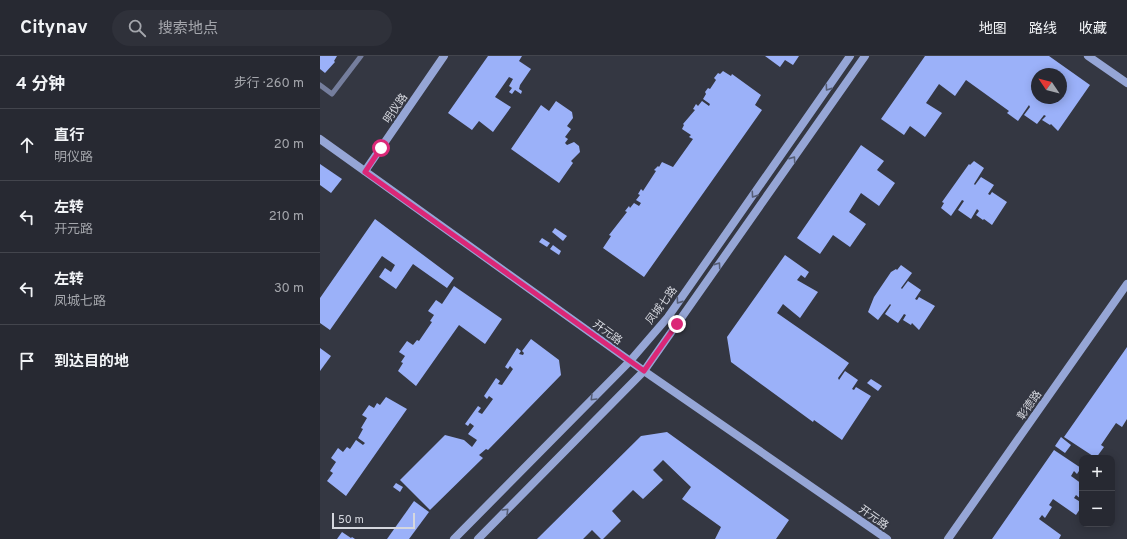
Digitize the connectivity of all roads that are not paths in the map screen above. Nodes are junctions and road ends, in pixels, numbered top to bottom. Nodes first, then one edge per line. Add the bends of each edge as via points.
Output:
1 (360, 56) edge
2 (444, 56) edge
3 (850, 56) edge
4 (865, 56) edge
5 (1088, 56) edge
6 (1127, 83) edge
7 (320, 85) edge
8 (320, 140) edge
9 (365, 172) junction
10 (1127, 284) edge
11 (630, 361) junction
12 (644, 371) junction
13 (454, 539) edge
14 (478, 539) edge
15 (887, 539) edge
16 (948, 539) edge

1 - 7 lane via 332,94
2 - 9 street, 明仪路
3 -> 11 street, 凤城七路 via 668,317
12 -> 4 street, 凤城七路
5 - 6 street
8 - 9 street, 开元路
9 - 11 street, 开元路
10 - 16 street, 彰德路
11 - 12 street, 开元路
11 -> 13 street, 凤城七路
14 -> 12 street, 凤城七路
12 - 15 street, 开元路

